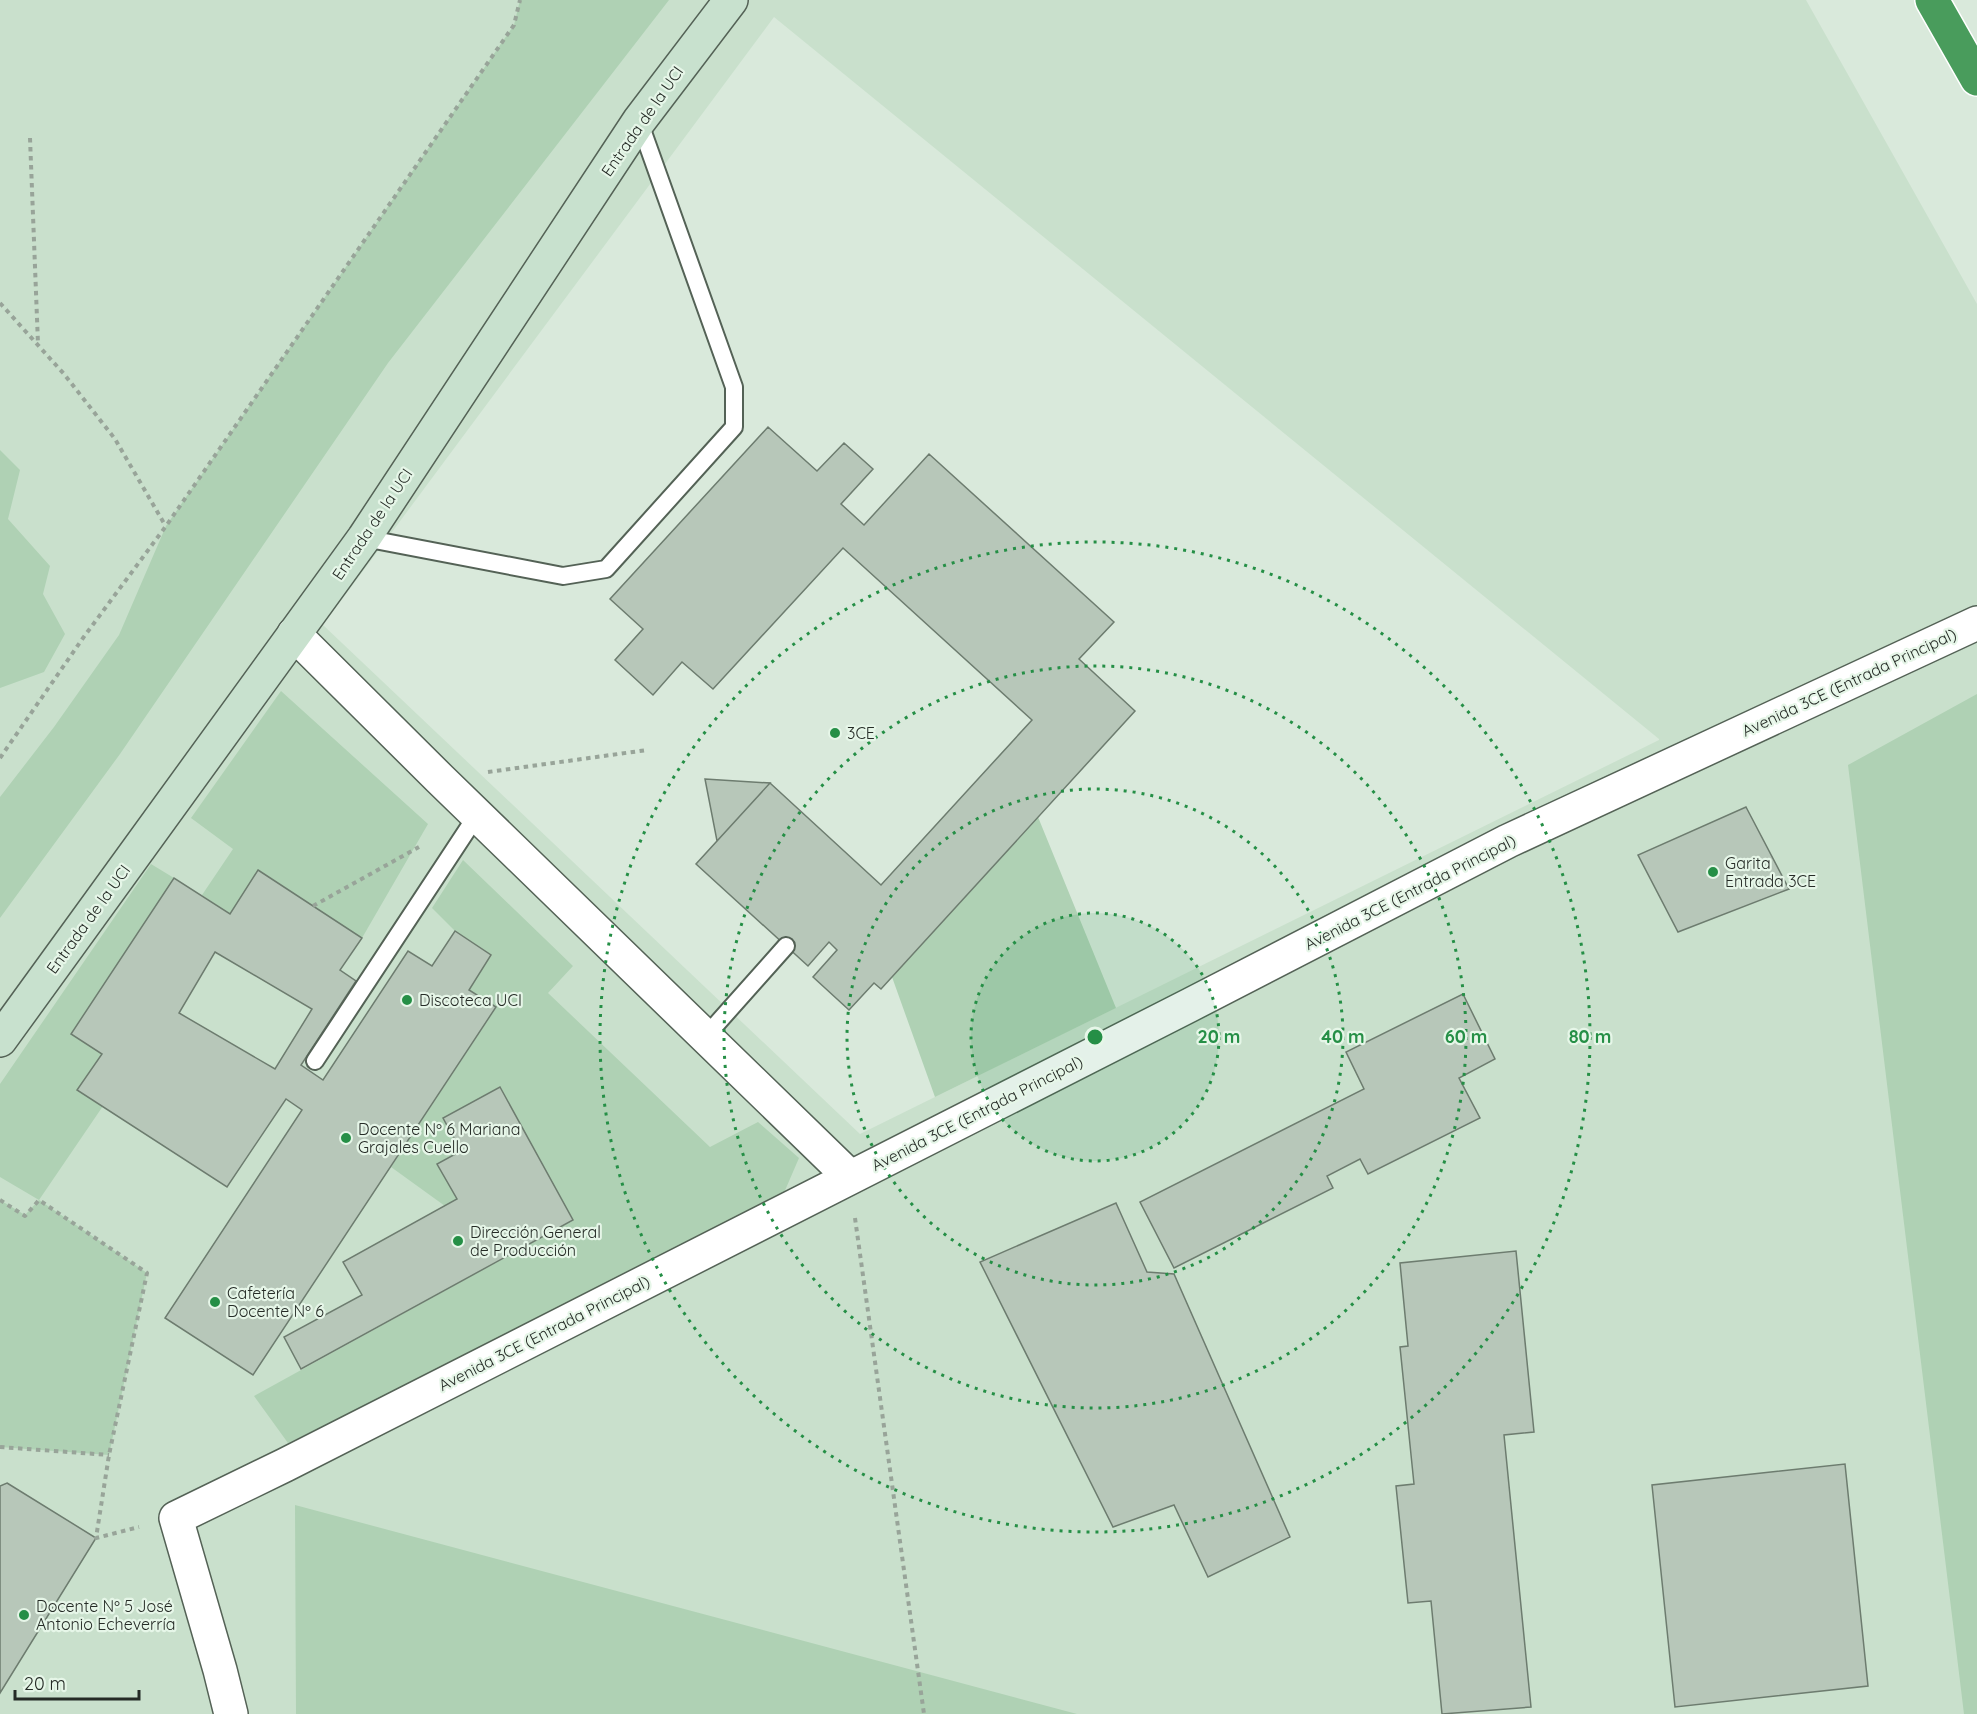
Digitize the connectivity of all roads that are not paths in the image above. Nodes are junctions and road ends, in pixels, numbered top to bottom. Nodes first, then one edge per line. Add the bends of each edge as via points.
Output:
1 (731, 0) edge
2 (1932, 0) edge
3 (1977, 79) edge
4 (639, 122) junction
5 (364, 538) junction
6 (1977, 623) edge
7 (294, 634) junction
8 (477, 815) junction
9 (786, 946) dead end
10 (705, 1037) junction
11 (0, 1040) edge
12 (315, 1061) dead end
13 (850, 1177) junction
14 (231, 1714) edge

1 - 4 street, Entrada de la UCI
2 - 3 highway
4 - 5 street, Entrada de la UCI
4 - 5 lane via 734,387 734,427 606,569 563,576
5 - 7 street, Entrada de la UCI
6 - 13 street, Avenida 3CE (Entrada Principal) via 1508,841
7 - 8 street
7 - 11 street, Entrada de la UCI
8 - 10 street
8 - 12 lane
9 - 10 lane
10 - 13 street
13 - 14 street, Avenida 3CE (Entrada Principal) via 176,1518

